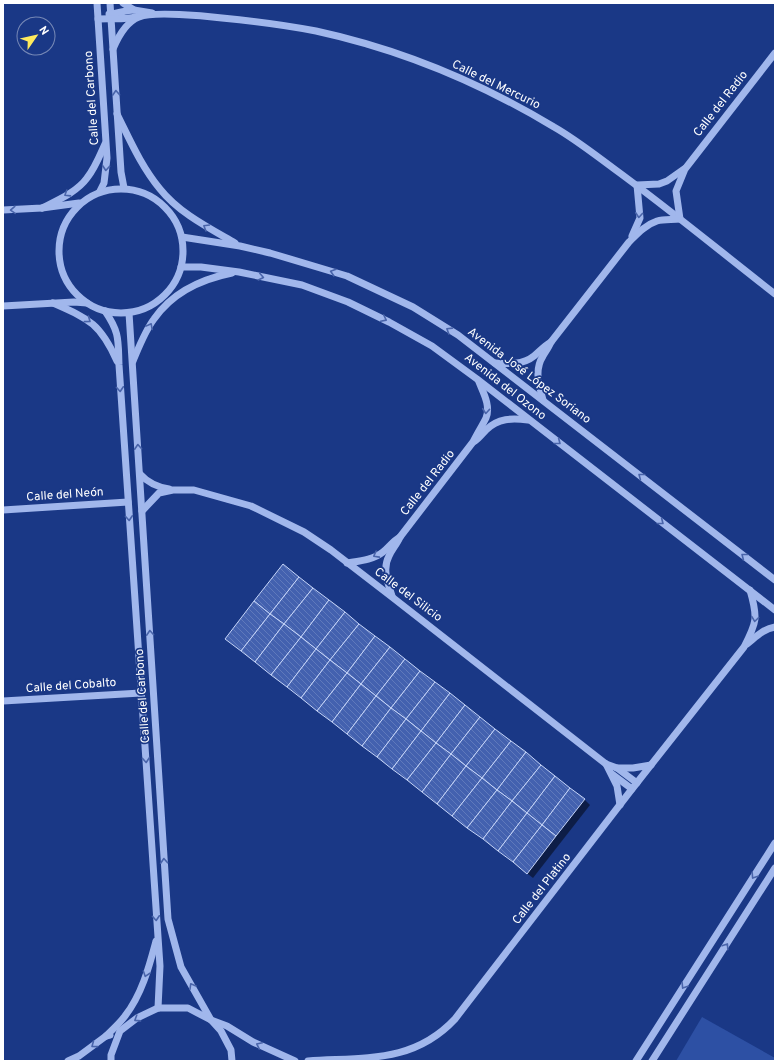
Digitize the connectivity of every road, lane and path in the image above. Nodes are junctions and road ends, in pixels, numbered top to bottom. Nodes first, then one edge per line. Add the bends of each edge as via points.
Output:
1 (97, 3) edge
2 (110, 3) edge
3 (123, 3) edge
4 (134, 10) junction
5 (156, 14) junction
6 (111, 16) junction
7 (98, 17) junction
8 (139, 17) junction
9 (113, 48) junction
10 (775, 53) edge
11 (117, 114) junction
12 (106, 142) junction
13 (684, 169) junction
14 (637, 185) junction
15 (124, 188) junction
16 (100, 191) junction
17 (79, 203) junction
18 (42, 208) junction
19 (3, 210) edge
20 (680, 219) junction
21 (182, 237) junction
22 (629, 242) junction
23 (240, 246) junction
24 (181, 267) junction
25 (239, 272) junction
26 (775, 294) edge
27 (53, 303) junction
28 (87, 303) junction
29 (3, 306) edge
30 (105, 311) junction
31 (129, 313) junction
32 (551, 342) junction
33 (133, 361) junction
34 (494, 363) junction
35 (119, 365) junction
36 (477, 379) junction
37 (543, 400) junction
38 (530, 420) junction
39 (473, 442) junction
40 (140, 474) junction
41 (173, 490) junction
42 (128, 502) junction
43 (3, 510) edge
44 (142, 511) junction
45 (400, 536) junction
46 (347, 563) junction
47 (764, 571) junction
48 (775, 571) edge
49 (775, 580) edge
50 (750, 590) junction
51 (392, 596) junction
52 (775, 610) edge
53 (775, 627) edge
54 (744, 647) junction
55 (141, 693) junction
56 (3, 701) edge
57 (606, 764) junction
58 (652, 765) junction
59 (617, 768) junction
60 (610, 772) junction
61 (635, 786) junction
62 (620, 805) junction
63 (775, 843) edge
64 (775, 868) edge
65 (158, 937) junction
66 (158, 1008) junction
67 (211, 1020) junction
68 (120, 1031) junction
69 (106, 1036) junction
70 (68, 1061) edge
71 (111, 1061) edge
72 (232, 1061) edge
73 (295, 1061) edge
74 (308, 1061) edge
75 (636, 1061) edge
76 (652, 1061) edge

1 - 7 street, Calle del Carbono
2 - 6 street, Calle del Carbono
3 - 4 street
4 - 5 street
4 - 6 street via 125,10
5 - 8 street
5 - 14 street, Calle del Mercurio via 259,21 364,44 421,62 472,83 555,127
6 - 7 street
6 - 8 street via 129,19
6 - 9 street, Calle del Carbono
7 - 12 street, Calle del Carbono
8 - 9 street via 129,24
11 -> 9 street, Calle del Carbono
10 - 13 street, Calle del Radio
11 - 15 street, Calle del Carbono
23 -> 11 street, Avenida José López Soriano via 187,214 160,190 138,157
12 -> 16 street, Calle del Carbono via 104,183
12 -> 18 street via 87,178 78,187
13 - 14 street, Calle del Radio via 659,184
13 - 20 street, Calle del Radio via 676,191
14 - 20 street, Calle del Mercurio
14 -> 22 street via 640,218
15 - 16 street
15 - 21 street via 150,195 170,212
16 - 17 street
17 - 18 street
17 - 28 street via 65,222 58,244 60,267 70,288
18 -> 19 street
20 - 22 street via 648,225
20 - 26 street, Calle del Mercurio
21 - 23 street, Avenida José López Soriano
21 - 24 street
22 - 32 street
34 -> 23 street, Avenida José López Soriano via 458,335 413,307 347,276
24 - 25 street, Avenida del Ozono
24 - 31 street via 170,289 157,301
33 -> 25 street via 154,319 182,292 222,275
25 -> 36 street, Avenida del Ozono via 302,285 348,302 432,346
27 - 28 street
27 - 29 street
27 -> 35 street via 83,316 96,326 107,339
28 - 30 street
30 - 31 street
30 - 35 street, Calle del Carbono via 114,324 118,337
31 - 33 street, Calle del Carbono
32 - 34 street via 526,361 516,364
32 - 37 street via 537,371
40 -> 33 street, Calle del Carbono
34 - 37 street, Avenida José López Soriano
35 -> 42 street, Calle del Carbono
36 - 38 street, Avenida del Ozono
36 -> 39 street, Calle del Radio via 485,396 487,416
47 -> 37 street, Avenida José López Soriano
38 - 39 street, Calle del Radio via 515,418 495,422
38 -> 50 street, Avenida del Ozono
39 - 45 street, Calle del Radio
40 - 41 street, Calle del Silicio via 154,485
40 - 44 street, Calle del Carbono
41 - 44 street, Calle del Silicio via 159,493
41 - 46 street, Calle del Silicio via 194,490 251,506 304,532
42 - 43 street, Calle del Neón
42 -> 55 street, Calle del Carbono
67 -> 44 street, Calle del Carbono via 181,967 168,919
45 -> 46 street, Calle del Radio via 377,556
45 - 51 street, Calle del Radio via 386,562
46 - 51 street, Calle del Silicio
47 - 48 street
47 - 49 street, Avenida José López Soriano
50 - 52 street, Avenida del Ozono
50 -> 54 street, Calle del Platino via 756,613 755,624
51 - 57 street, Calle del Silicio
53 - 54 street, Calle del Platino via 760,633
54 - 58 street, Calle del Platino
55 - 56 street, Calle del Cobalto
55 -> 65 street, Calle del Carbono
57 - 59 street, Calle del Silicio
57 - 60 street, Calle del Silicio
58 - 59 street, Calle del Silicio
58 - 61 street, Calle del Platino
59 - 61 street, Calle del Silicio
60 - 61 street, Calle del Silicio
60 - 62 street, Calle del Silicio via 617,786
61 - 62 street, Calle del Platino
62 - 74 street, Calle del Platino via 461,1012 440,1034 416,1048 393,1055
63 -> 75 street
76 -> 64 street
65 - 66 street, Calle del Carbono
65 -> 69 street, Calle del Carbono via 136,998 125,1016
66 - 67 street via 188,1008
66 -> 68 street via 137,1018
67 - 72 street, Calle del Carbono via 221,1031 231,1050
73 -> 67 street
68 - 69 street
68 - 71 street
69 -> 70 street

